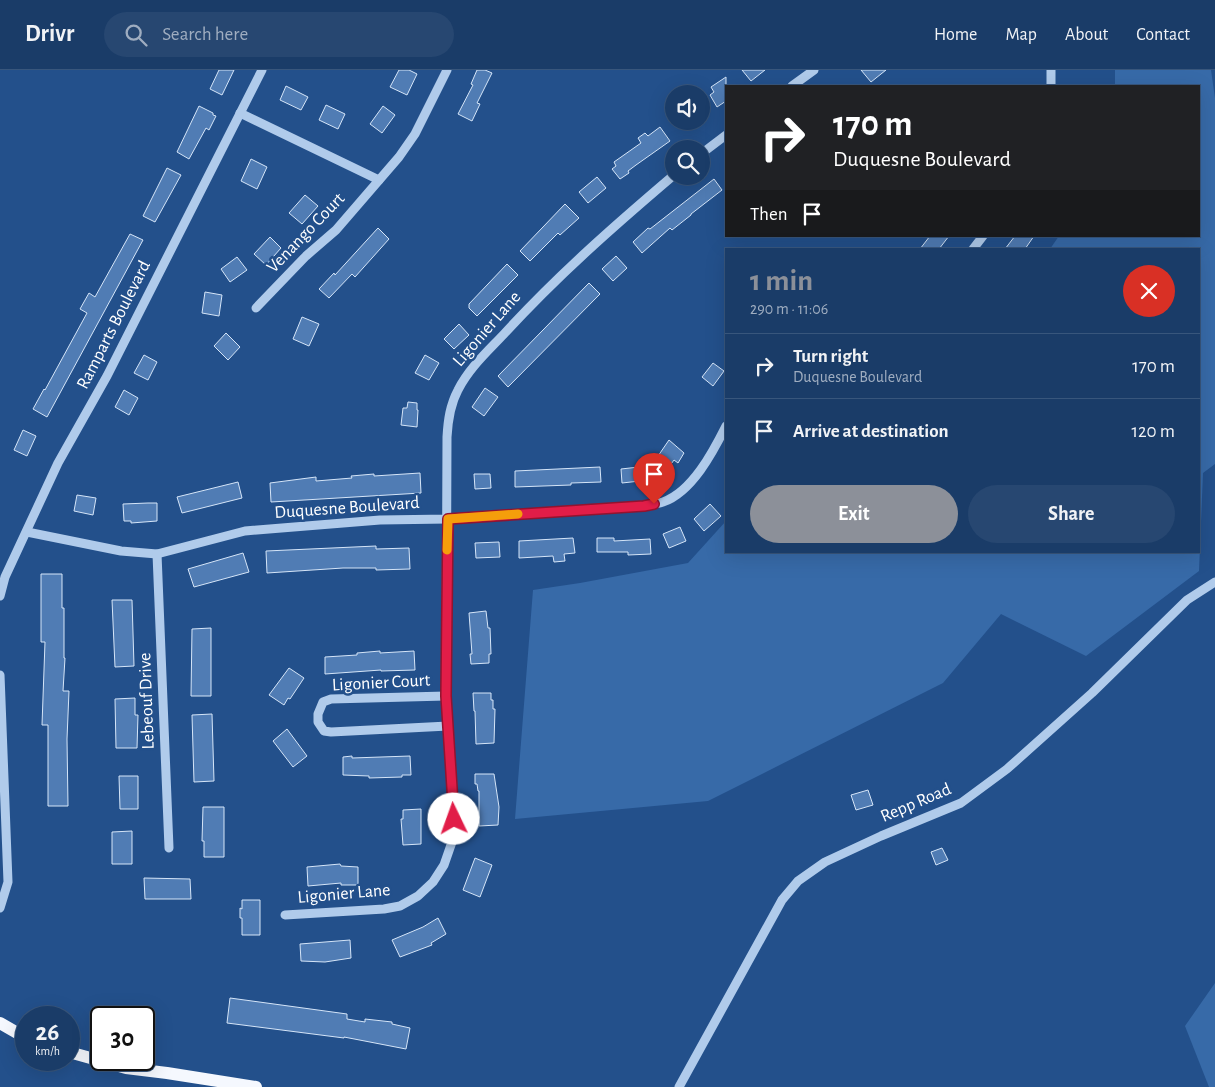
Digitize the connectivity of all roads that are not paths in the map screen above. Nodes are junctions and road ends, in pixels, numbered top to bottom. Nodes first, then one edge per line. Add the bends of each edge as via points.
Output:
1 (262, 70) edge
2 (447, 70) edge
3 (814, 70) edge
4 (1051, 70) edge
5 (793, 85) edge
6 (1051, 85) edge
7 (240, 113) junction
8 (725, 136) edge
9 (710, 147) edge
10 (379, 180) junction
11 (665, 183) edge
12 (983, 237) edge
13 (974, 248) edge
14 (256, 308) dead end
15 (725, 428) edge
16 (448, 519) junction
17 (27, 532) junction
18 (157, 554) junction
19 (1215, 582) edge
20 (0, 596) edge
21 (0, 675) edge
22 (446, 696) junction
23 (448, 726) junction
24 (169, 848) dead end
25 (0, 908) edge
26 (285, 915) dead end
27 (0, 1023) edge
28 (15, 1032) edge
29 (80, 1055) edge
30 (256, 1087) edge
31 (679, 1087) edge

1 - 7 street, Ramparts Boulevard
2 - 10 street, Venango Court via 415,134
3 - 5 street
4 - 6 street
7 - 10 street
7 - 17 street, Ramparts Boulevard via 107,376 58,463
8 - 9 street
10 - 14 street, Venango Court via 336,230
11 - 16 street, Ligonier Lane via 540,294 468,374 449,412
12 - 13 street
15 - 16 street, Duquesne Boulevard via 692,482 664,502
16 - 18 street, Duquesne Boulevard via 371,521 245,531
16 - 22 street, Ligonier Lane
17 - 18 street, Duquesne Boulevard via 121,551
17 - 20 street, Ramparts Boulevard via 5,577
18 - 24 street, Lebeouf Drive
19 - 31 street, Repp Road via 1187,600 1092,693 1007,769 961,803 825,862 798,881 782,900
21 - 25 street via 8,882
22 - 23 street, Ligonier Lane
22 - 23 street, Ligonier Court via 331,699 319,707 318,722 324,731 331,732
23 - 26 street, Ligonier Lane via 454,819 452,842 444,865 433,882 400,906
27 - 28 main road
29 - 30 main road via 126,1068

